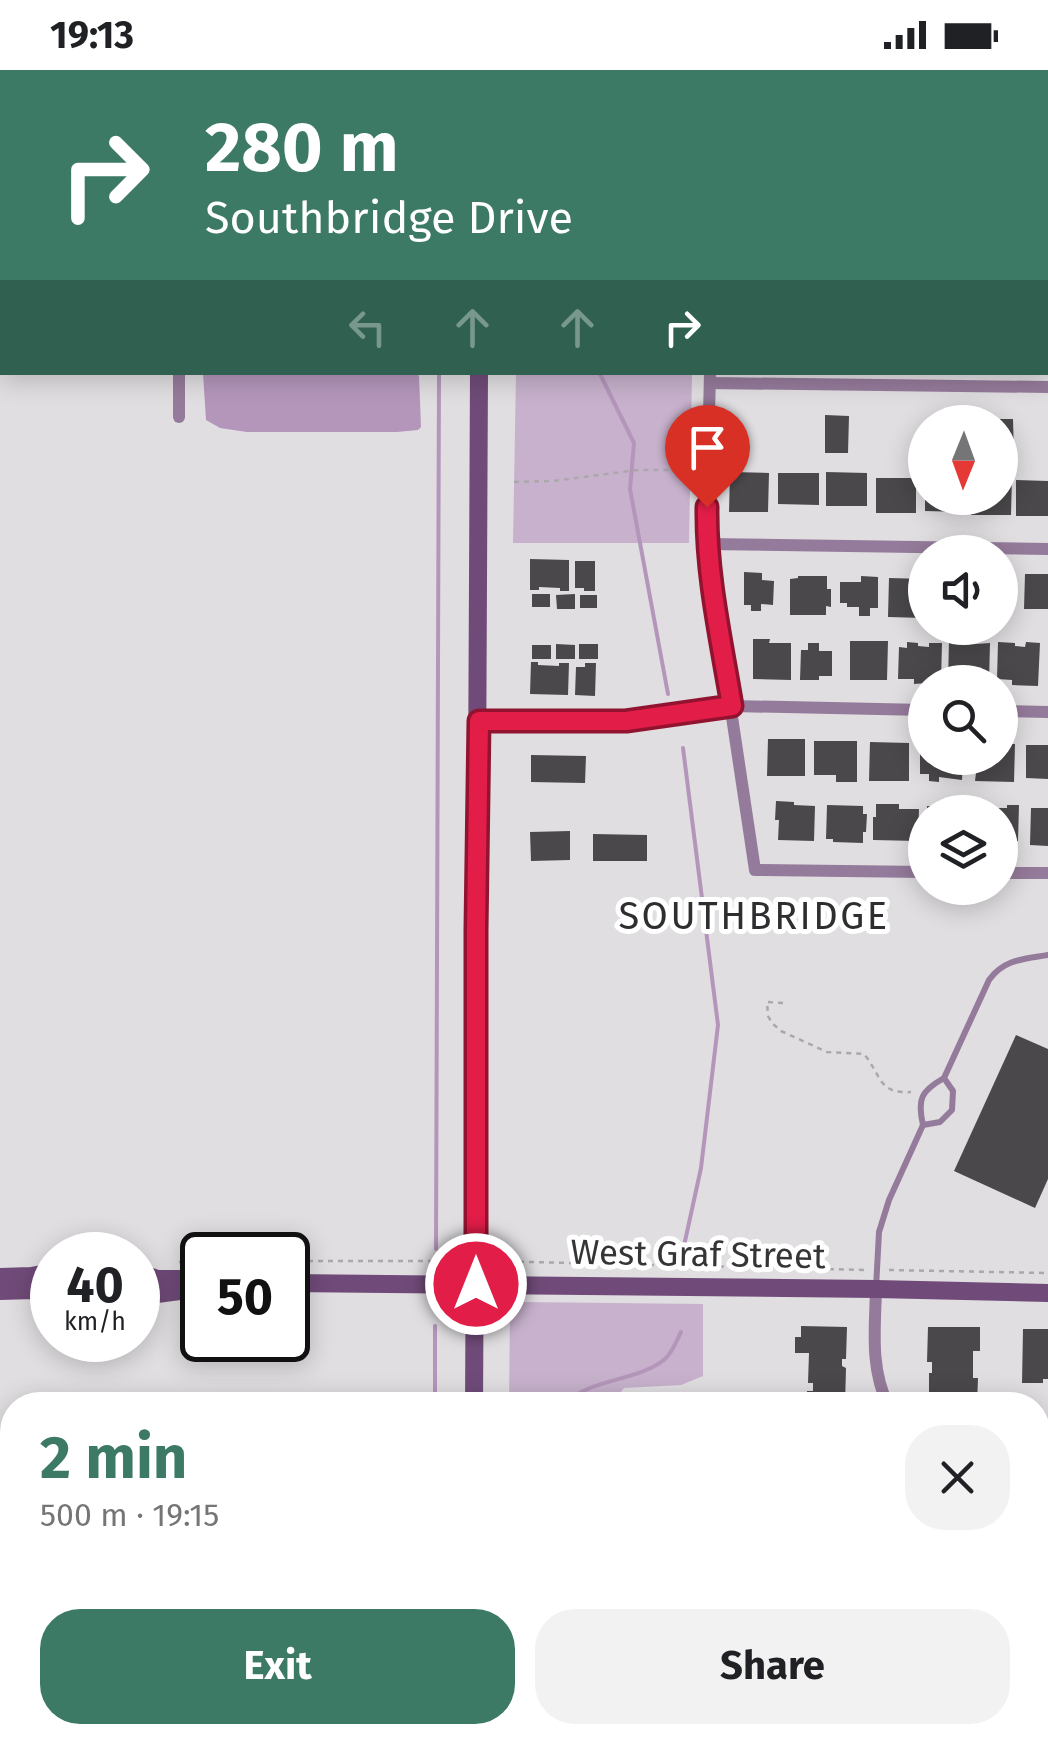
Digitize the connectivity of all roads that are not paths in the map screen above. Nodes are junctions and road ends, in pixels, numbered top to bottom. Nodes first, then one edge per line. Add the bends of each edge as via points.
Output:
1 (179, 375) edge
2 (479, 375) edge
3 (710, 378) edge
4 (1048, 387) edge
5 (179, 418) dead end
6 (706, 544) junction
7 (1048, 549) edge
8 (732, 706) junction
9 (908, 710) edge
10 (1018, 711) edge
11 (1048, 712) edge
12 (479, 721) junction
13 (908, 872) edge
14 (1018, 872) edge
15 (1048, 873) edge
16 (1048, 955) edge
17 (944, 1078) junction
18 (923, 1124) junction
19 (30, 1276) edge
20 (0, 1277) edge
21 (876, 1279) junction
22 (310, 1283) edge
23 (476, 1284) junction
24 (30, 1290) edge
25 (0, 1291) edge
26 (1048, 1293) edge
27 (474, 1392) edge
28 (882, 1392) edge

1 - 5 street
2 - 12 main road
3 - 4 street
3 - 6 street
6 - 7 street
6 - 8 street
8 - 9 street
8 - 12 street via 626,721
8 - 13 street via 755,870
10 - 11 street
12 - 23 main road
14 - 15 street
16 - 17 lane via 998,968
17 - 18 lane via 922,1094
17 - 18 lane via 953,1091 952,1110 940,1122
18 - 21 lane via 879,1232
19 - 20 main road
21 - 23 main road, West Graf Street
21 - 26 main road, West Graf Street
21 - 28 street via 874,1358
22 - 23 main road, West Graf Street
23 - 27 main road
24 - 25 main road

